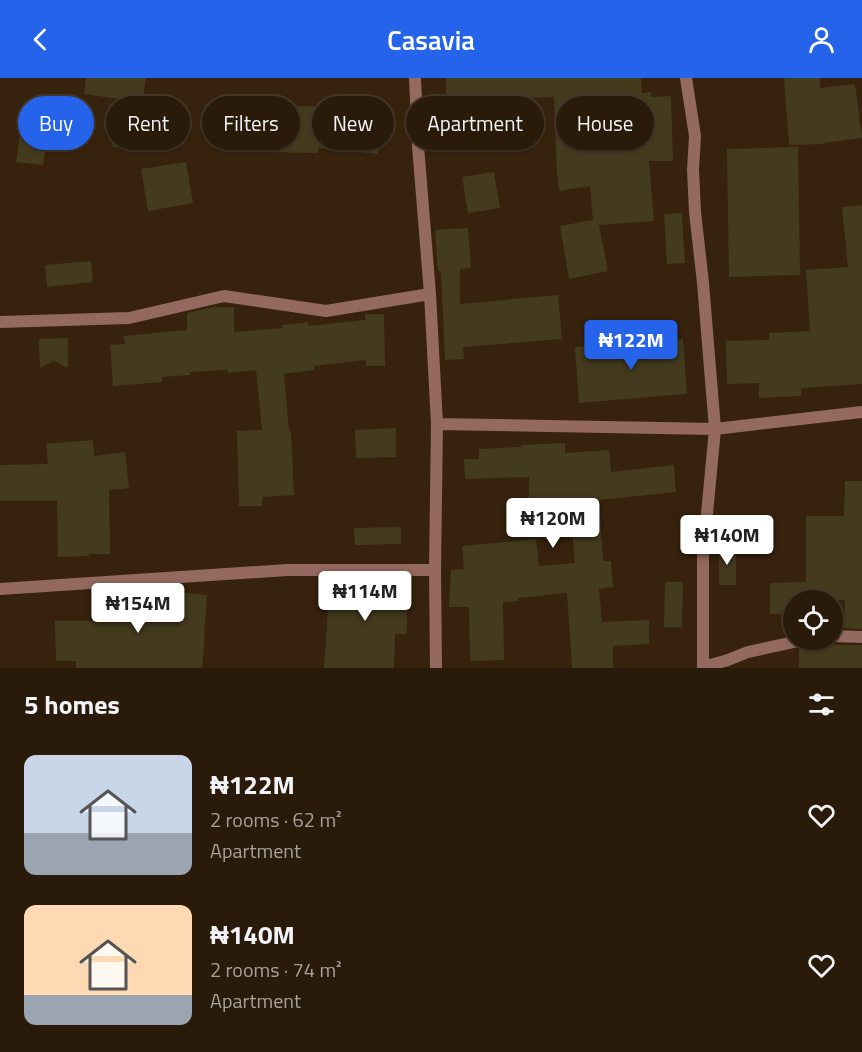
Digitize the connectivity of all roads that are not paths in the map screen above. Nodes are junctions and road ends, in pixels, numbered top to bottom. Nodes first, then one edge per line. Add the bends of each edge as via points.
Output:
1 (416, 78) edge
2 (686, 78) edge
3 (430, 294) junction
4 (0, 322) edge
5 (862, 412) edge
6 (438, 424) junction
7 (715, 429) junction
8 (435, 570) junction
9 (0, 589) edge
10 (843, 636) edge
11 (862, 637) edge
12 (783, 644) edge
13 (703, 667) edge
14 (435, 668) edge

1 - 3 street
2 - 7 street via 695,136 695,212
3 - 4 street via 326,311 224,296 129,318
3 - 6 street
5 - 7 street
6 - 7 street
6 - 8 street
7 - 13 street via 703,556
8 - 9 street via 287,570
8 - 14 street
10 - 11 street
12 - 13 street

